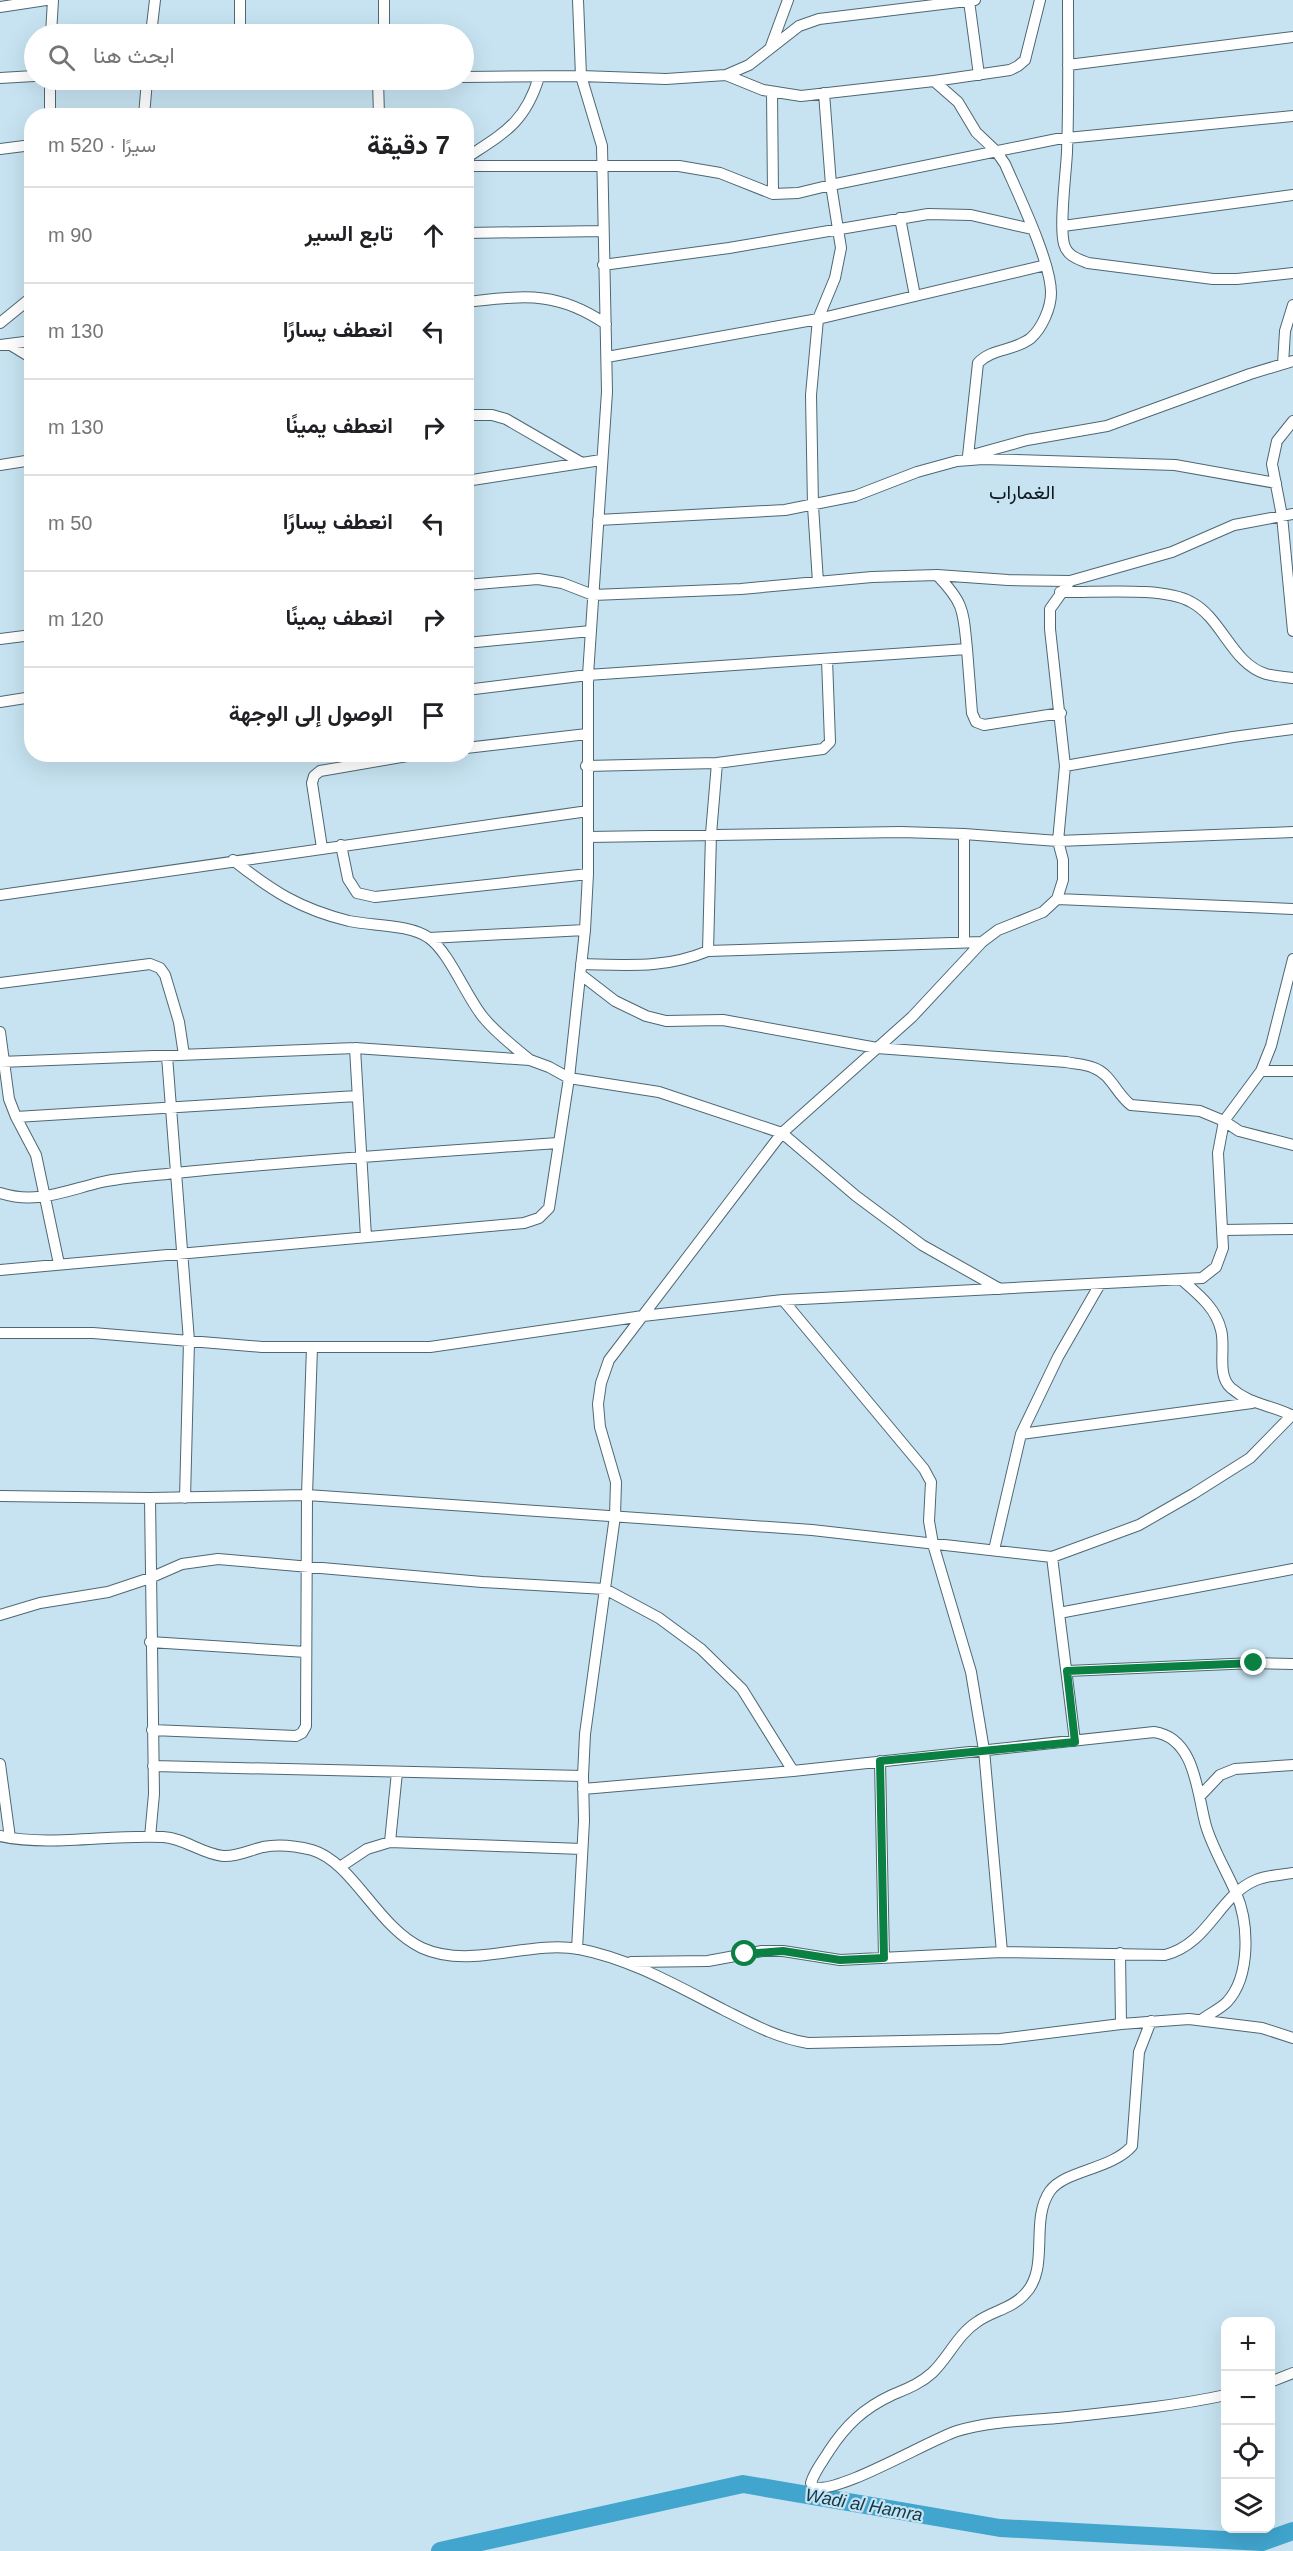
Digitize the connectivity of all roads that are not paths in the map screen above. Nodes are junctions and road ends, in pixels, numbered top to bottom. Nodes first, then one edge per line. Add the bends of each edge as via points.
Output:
1 (46, 0) edge
2 (53, 0) edge
3 (155, 0) edge
4 (240, 0) edge
5 (384, 0) edge
6 (578, 0) edge
7 (788, 0) edge
8 (917, 0) edge
9 (972, 0) edge
10 (1040, 0) edge
11 (1068, 0) edge
12 (0, 7) edge
13 (905, 9) junction
14 (52, 24) edge
15 (152, 24) edge
16 (240, 24) edge
17 (384, 24) edge
18 (1293, 37) edge
19 (771, 47) junction
20 (1068, 65) junction
21 (726, 75) junction
22 (979, 75) junction
23 (581, 76) junction
24 (24, 77) edge
25 (474, 77) edge
26 (539, 77) junction
27 (0, 78) edge
28 (934, 81) junction
29 (50, 90) edge
30 (146, 90) edge
31 (378, 90) edge
32 (772, 92) junction
33 (824, 93) junction
34 (50, 108) edge
35 (145, 108) edge
36 (379, 108) edge
37 (1293, 116) edge
38 (1068, 138) junction
39 (24, 146) edge
40 (0, 148) edge
41 (996, 151) junction
42 (474, 153) edge
43 (474, 166) edge
44 (603, 166) junction
45 (831, 184) junction
46 (773, 194) junction
47 (1293, 195) edge
48 (900, 218) junction
49 (1063, 226) junction
50 (1032, 229) junction
51 (838, 230) junction
52 (603, 231) junction
53 (474, 233) edge
54 (603, 265) junction
55 (1046, 265) junction
56 (1293, 273) edge
57 (915, 296) junction
58 (474, 301) edge
59 (24, 304) edge
60 (1293, 305) edge
61 (818, 319) junction
62 (0, 323) edge
63 (606, 324) junction
64 (24, 342) edge
65 (5, 345) edge
66 (24, 353) edge
67 (608, 357) junction
68 (1288, 363) edge
69 (474, 415) edge
70 (1293, 421) edge
71 (968, 456) junction
72 (601, 460) junction
73 (24, 461) edge
74 (957, 461) junction
75 (582, 463) junction
76 (0, 465) edge
77 (474, 480) edge
78 (1276, 483) junction
79 (813, 506) junction
80 (1288, 515) edge
81 (598, 520) junction
82 (937, 575) junction
83 (1070, 581) junction
84 (818, 582) junction
85 (474, 584) edge
86 (1060, 592) junction
87 (592, 595) junction
88 (591, 631) junction
89 (1293, 631) edge
90 (24, 636) edge
91 (0, 639) edge
92 (474, 642) edge
93 (967, 649) junction
94 (827, 659) junction
95 (588, 675) junction
96 (1293, 678) edge
97 (474, 689) edge
98 (24, 698) edge
99 (0, 702) edge
100 (1061, 713) junction
101 (1293, 729) edge
102 (587, 734) junction
103 (474, 747) edge
104 (372, 762) edge
105 (717, 763) junction
106 (586, 766) junction
107 (1065, 766) junction
108 (588, 811) junction
109 (1293, 832) edge
110 (711, 834) junction
111 (964, 834) junction
112 (588, 837) junction
113 (1058, 841) junction
114 (341, 845) junction
115 (322, 848) junction
116 (233, 860) junction
117 (588, 874) junction
118 (0, 895) edge
119 (1057, 899) junction
120 (1293, 909) edge
121 (585, 930) junction
122 (429, 938) junction
123 (964, 942) junction
124 (982, 942) junction
125 (708, 951) junction
126 (1293, 959) edge
127 (581, 969) junction
128 (0, 983) edge
129 (0, 1032) edge
130 (355, 1048) junction
131 (877, 1048) junction
132 (184, 1055) junction
133 (167, 1056) junction
134 (530, 1060) junction
135 (3, 1062) edge
136 (1261, 1071) junction
137 (1293, 1071) edge
138 (569, 1078) junction
139 (357, 1096) junction
140 (170, 1107) junction
141 (16, 1117) junction
142 (1224, 1121) junction
143 (782, 1133) junction
144 (557, 1143) junction
145 (1293, 1145) edge
146 (361, 1157) junction
147 (175, 1173) junction
148 (0, 1193) edge
149 (45, 1197) junction
150 (1293, 1229) edge
151 (1223, 1230) junction
152 (366, 1237) junction
153 (181, 1253) junction
154 (59, 1264) junction
155 (0, 1270) edge
156 (1182, 1280) junction
157 (1100, 1284) junction
158 (1000, 1289) junction
159 (783, 1300) junction
160 (643, 1316) junction
161 (0, 1333) edge
162 (189, 1341) junction
163 (312, 1347) junction
164 (1252, 1403) junction
165 (1293, 1415) edge
166 (1021, 1434) junction
167 (307, 1495) junction
168 (0, 1496) edge
169 (150, 1498) junction
170 (185, 1498) junction
171 (615, 1516) junction
172 (933, 1544) junction
173 (994, 1550) junction
174 (1053, 1557) junction
175 (306, 1566) junction
176 (1293, 1569) edge
177 (150, 1578) junction
178 (605, 1589) junction
179 (1059, 1613) junction
180 (0, 1615) edge
181 (150, 1642) junction
182 (306, 1652) junction
183 (1293, 1664) edge
184 (1067, 1671) junction
185 (152, 1730) junction
186 (1075, 1742) junction
187 (984, 1750) junction
188 (880, 1761) junction
189 (0, 1764) edge
190 (1293, 1765) edge
191 (153, 1766) junction
192 (793, 1771) junction
193 (397, 1772) junction
194 (583, 1776) junction
195 (583, 1789) junction
196 (1200, 1796) junction
197 (5, 1837) edge
198 (150, 1837) junction
199 (390, 1842) junction
200 (582, 1849) junction
201 (340, 1867) junction
202 (1293, 1873) edge
203 (1236, 1894) junction
204 (577, 1949) junction
205 (1002, 1952) junction
206 (1120, 1953) junction
207 (884, 1958) junction
208 (625, 1962) junction
209 (1201, 2020) junction
210 (1151, 2021) junction
211 (1121, 2024) junction
212 (1293, 2038) edge
213 (1293, 2373) edge
214 (1275, 2380) edge
215 (1221, 2396) edge

1 - 12 street
2 - 14 street
3 - 15 street
4 - 16 street
5 - 17 street
6 - 23 street
7 - 19 street
8 - 13 street
9 - 13 street
9 - 22 street
10 - 22 street via 1024,60 1010,70
11 - 20 street
13 - 19 street via 819,19 799,26
18 - 20 street
19 - 21 street via 749,65
20 - 38 street
21 - 23 street via 666,79
21 - 32 street
22 - 28 street
23 - 26 street
23 - 44 street via 602,146
24 - 27 street
25 - 26 street
26 - 42 street via 532,99 518,120
28 - 33 street
28 - 41 street via 958,102 980,137
29 - 34 street
30 - 35 street
31 - 36 street
32 - 33 street via 801,96
32 - 46 street
33 - 45 street
37 - 38 street
38 - 41 street
38 - 49 street
39 - 40 street
41 - 45 street
41 - 50 street
43 - 44 street
44 - 46 street via 699,168
44 - 52 street
45 - 46 street via 798,194
45 - 51 street
47 - 49 street
48 - 50 street via 971,215
48 - 51 street
48 - 57 street
49 - 56 street via 1068,252 1088,263 1213,279
50 - 55 street
51 - 54 street
51 - 61 street via 840,262
52 - 53 street
52 - 54 street
54 - 63 street
55 - 57 street
55 - 71 street via 1051,292 1049,306 1032,337 1018,346 985,356 978,363
57 - 61 street
58 - 63 street via 531,296 561,300
59 - 62 street
60 - 68 street via 1285,331
61 - 67 street
61 - 79 street via 811,395
63 - 67 street
64 - 65 street
65 - 66 street
67 - 72 street
68 - 71 street via 1107,426 1027,440
69 - 75 street via 506,418
70 - 78 street via 1276,441 1272,464
71 - 74 street
72 - 75 street
72 - 81 street
73 - 76 street
74 - 78 street via 1174,465
74 - 79 street
75 - 77 street
78 - 80 street
79 - 81 street
79 - 84 street
80 - 83 street via 1234,525 1172,552
80 - 89 street
81 - 87 street
82 - 83 street
82 - 84 street
82 - 93 street via 963,609
83 - 86 street
84 - 87 street
85 - 87 street via 538,579
86 - 96 street via 1167,593 1191,601 1207,614 1247,663 1264,674
86 - 100 street via 1050,609 1050,628
87 - 88 street
88 - 92 street
88 - 95 street
90 - 91 street
93 - 94 street
93 - 100 street via 976,722 984,726
94 - 95 street
94 - 105 street via 828,746
95 - 97 street
95 - 102 street
98 - 99 street
100 - 107 street
101 - 107 street
102 - 103 street
102 - 106 street
104 - 115 street via 320,771 314,776
105 - 106 street
105 - 110 street
106 - 108 street
107 - 113 street
108 - 112 street
108 - 114 street
109 - 113 street
110 - 111 street
110 - 112 street
110 - 125 street
111 - 113 street
111 - 123 street
112 - 117 street
113 - 119 street via 1063,880
114 - 115 street
114 - 117 street via 348,879 357,893 375,897
115 - 116 street
116 - 118 street
116 - 122 street via 269,888 306,909 413,931
117 - 121 street
119 - 120 street
119 - 124 street via 1043,912 998,930
121 - 122 street
121 - 127 street
122 - 134 street via 483,1017
123 - 124 street
123 - 125 street
124 - 131 street via 912,1017
125 - 127 street via 685,961 656,966
126 - 136 street
127 - 131 street via 615,1001 646,1016 666,1021 732,1021
127 - 138 street
128 - 132 street via 150,964 165,975 180,1022
129 - 135 street
130 - 132 street
130 - 134 street
130 - 139 street
131 - 142 street via 1066,1062 1095,1068 1131,1104 1200,1111
131 - 143 street
132 - 133 street
133 - 135 street
133 - 140 street
134 - 138 street
135 - 141 street
136 - 137 street
136 - 142 street
138 - 143 street via 659,1092
138 - 144 street
139 - 140 street
139 - 146 street
140 - 141 street
140 - 147 street
141 - 149 street via 36,1155
142 - 145 street via 1239,1131
142 - 151 street via 1218,1153
143 - 158 street via 922,1245
143 - 160 street
144 - 146 street
144 - 152 street via 549,1208 539,1218 524,1223
146 - 147 street
146 - 152 street
147 - 149 street via 103,1182
147 - 153 street
148 - 149 street via 13,1198
149 - 154 street
150 - 151 street
151 - 156 street via 1224,1248 1216,1267 1202,1278
152 - 153 street
153 - 154 street
153 - 162 street
154 - 155 street
156 - 157 street
156 - 164 street via 1209,1304 1221,1330 1223,1371 1228,1386
157 - 158 street
157 - 166 street via 1058,1357
158 - 159 street
159 - 160 street
159 - 172 street via 924,1469 930,1482
160 - 163 street via 429,1347
160 - 171 street via 609,1360 598,1404 616,1482
161 - 162 street via 93,1333
162 - 163 street
162 - 170 street
163 - 167 street
164 - 165 street
164 - 166 street
165 - 174 street via 1250,1458 1193,1494 1139,1525
166 - 173 street
167 - 170 street
167 - 171 street
167 - 175 street
168 - 169 street
169 - 170 street
169 - 177 street
171 - 172 street via 812,1530
171 - 178 street
172 - 173 street
172 - 187 street via 971,1672
173 - 174 street
174 - 179 street
175 - 177 street via 218,1559 182,1564
175 - 178 street
175 - 182 street
176 - 179 street
177 - 180 street via 108,1592 40,1603
177 - 181 street
178 - 192 street via 659,1618 701,1649 742,1689
178 - 194 street
179 - 184 street
181 - 182 street
181 - 185 street
182 - 185 street via 306,1726 302,1733 296,1736
183 - 184 street
184 - 186 street
185 - 191 street
186 - 187 street
186 - 196 street via 1164,1734 1183,1751
187 - 188 street
187 - 205 street
188 - 192 street
188 - 207 street
189 - 197 street
190 - 196 street via 1235,1769 1220,1775
191 - 193 street
191 - 198 street
192 - 195 street
193 - 194 street
193 - 199 street
194 - 195 street
195 - 200 street
196 - 203 street via 1206,1825
197 - 198 street
198 - 201 street via 180,1840 222,1856 279,1845 296,1847 328,1857
199 - 200 street
199 - 201 street via 367,1849
200 - 204 street
201 - 204 street via 378,1914 419,1947 437,1955 456,1957 552,1946
202 - 203 street via 1254,1880
203 - 206 street via 1191,1944 1178,1952
203 - 209 street via 1246,1932 1238,1986 1227,2003
204 - 208 street
205 - 206 street
205 - 207 street
206 - 211 street
207 - 208 street via 840,1960 762,1951 722,1960
208 - 211 street via 766,2032 808,2043 1008,2038
209 - 210 street
209 - 212 street via 1262,2028
210 - 211 street
210 - 215 street via 1139,2052 1132,2145 1124,2155 1060,2182 1050,2191 1041,2219 1032,2287 1012,2305 968,2328 922,2381 855,2417 842,2431 811,2483 819,2489 839,2485 931,2441 988,2424 1133,2411
213 - 214 street

